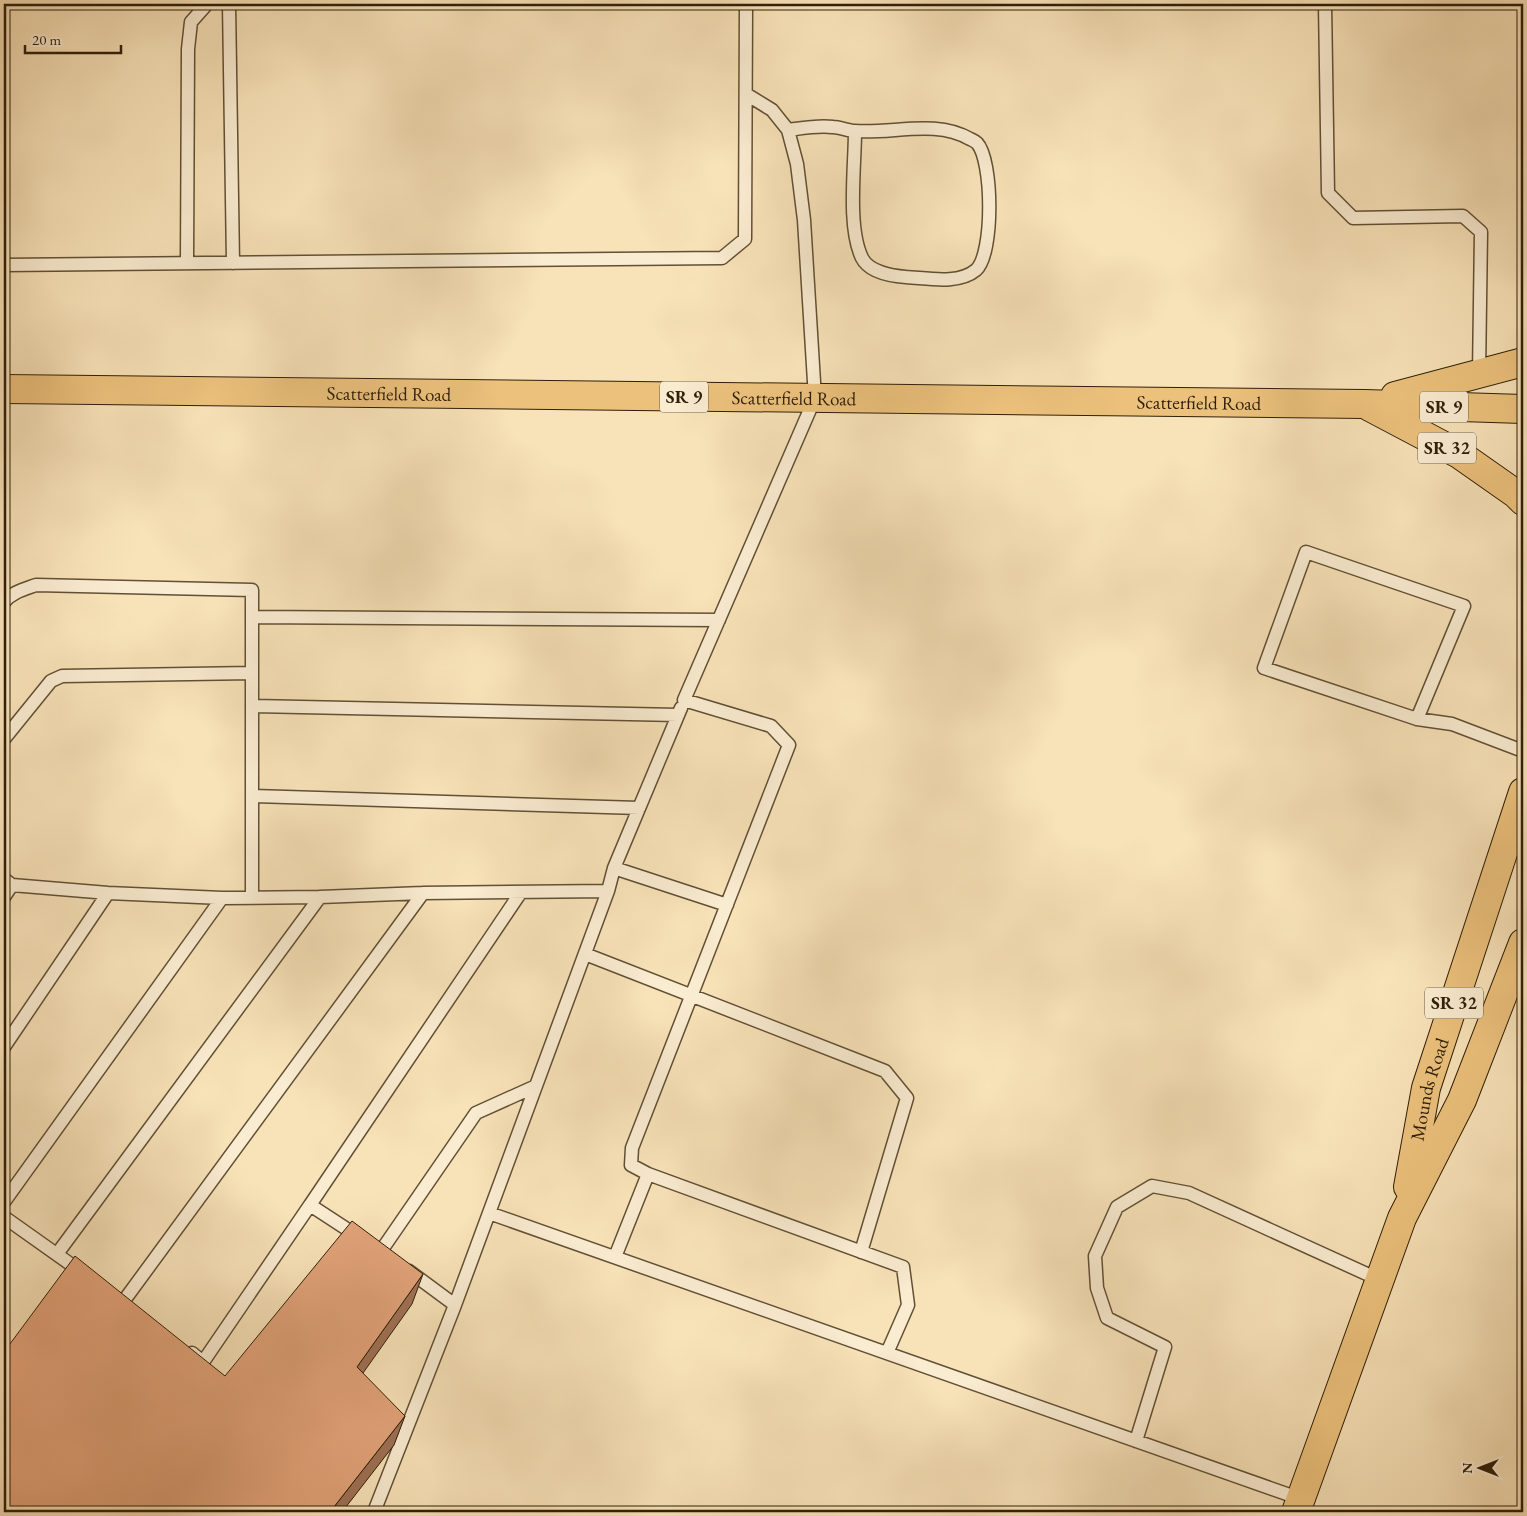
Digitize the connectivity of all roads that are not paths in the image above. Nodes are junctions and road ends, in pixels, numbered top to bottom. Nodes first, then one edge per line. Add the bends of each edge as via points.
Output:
1 (207, 4) edge
2 (229, 4) edge
3 (746, 4) edge
4 (1325, 4) edge
5 (746, 94) junction
6 (788, 130) junction
7 (854, 131) junction
8 (187, 263) junction
9 (233, 263) junction
10 (4, 265) edge
11 (1523, 362) edge
12 (1479, 374) junction
13 (4, 390) edge
14 (815, 398) junction
15 (1365, 404) junction
16 (1523, 409) edge
17 (1523, 501) edge
18 (4, 602) edge
19 (252, 617) junction
20 (718, 620) junction
21 (252, 673) junction
22 (684, 700) junction
23 (252, 706) junction
24 (678, 714) junction
25 (1417, 719) junction
26 (4, 739) edge
27 (1523, 751) edge
28 (1523, 792) edge
29 (252, 796) junction
30 (639, 808) junction
31 (614, 868) junction
32 (8, 882) edge
33 (608, 891) junction
34 (521, 892) junction
35 (108, 893) junction
36 (423, 893) junction
37 (4, 897) edge
38 (252, 897) junction
39 (320, 897) junction
40 (222, 898) junction
41 (727, 905) junction
42 (1523, 943) edge
43 (585, 954) junction
44 (692, 996) junction
45 (4, 1047) edge
46 (536, 1086) junction
47 (648, 1174) junction
48 (4, 1202) edge
49 (310, 1205) junction
50 (490, 1213) junction
51 (4, 1217) edge
52 (1402, 1218) junction
53 (861, 1252) junction
54 (57, 1254) junction
55 (388, 1256) junction
56 (615, 1257) junction
57 (1380, 1280) junction
58 (94, 1281) edge
59 (123, 1302) edge
60 (455, 1305) junction
61 (182, 1346) edge
62 (887, 1353) junction
63 (1136, 1441) junction
64 (1298, 1506) edge
65 (374, 1512) edge

1 - 8 lane via 191,22 188,49
2 - 9 lane
3 - 5 lane
4 - 12 lane via 1328,193 1354,218 1463,216 1481,232
5 - 6 lane via 772,110
5 - 9 lane via 745,239 722,258
6 - 7 lane via 834,126
6 - 14 lane via 797,164 804,220
7 - 7 lane via 853,213 856,242 863,261 878,271 897,276 944,280 962,277 976,270 985,254 990,226 986,165 977,143 960,133 937,129
8 - 9 lane
8 - 10 lane
11 - 12 main road
12 - 15 main road
13 - 14 main road, Scatterfield Road / SR 9
14 - 15 main road, Scatterfield Road / SR 9
14 - 20 lane
15 - 16 main road, Scatterfield Road / SR 9
15 - 17 main road, SR 32 via 1459,454
18 - 19 lane via 20,590 36,585 252,590
19 - 20 lane
19 - 21 lane
20 - 22 lane
21 - 23 lane
21 - 26 lane via 62,676 51,682
22 - 24 lane
22 - 41 lane via 771,726 790,746
23 - 24 lane
23 - 29 lane
24 - 30 lane
25 - 25 lane via 1464,606 1306,552 1264,668
25 - 27 lane via 1452,724
28 - 52 main road, Mounds Road / SR 32 via 1426,1088
29 - 30 lane
29 - 38 lane
30 - 31 lane
31 - 33 lane
31 - 41 lane
32 - 35 lane
32 - 37 lane
33 - 34 lane
33 - 43 lane
34 - 36 lane
34 - 49 lane
35 - 40 lane
35 - 45 lane
36 - 39 lane
36 - 59 lane
38 - 39 lane
38 - 40 lane
39 - 54 lane
40 - 48 lane
41 - 44 lane
42 - 52 main road, Mounds Road / SR 32 via 1462,1100
43 - 44 lane
43 - 46 lane
44 - 47 lane via 632,1148 631,1164
44 - 53 lane via 885,1071 907,1098
46 - 50 lane
46 - 55 lane via 476,1113
47 - 53 lane
47 - 56 lane
49 - 55 lane
49 - 61 lane via 204,1362
50 - 56 lane
50 - 60 lane
51 - 54 lane
52 - 57 main road, Mounds Road / SR 32
53 - 62 lane via 904,1267 908,1304
54 - 58 lane
55 - 60 lane
56 - 62 lane
57 - 63 lane via 1190,1193 1152,1186 1117,1207 1095,1256 1097,1288 1107,1318 1165,1348
57 - 64 main road, Mounds Road / SR 32
60 - 65 lane
62 - 63 lane
63 - 64 lane

